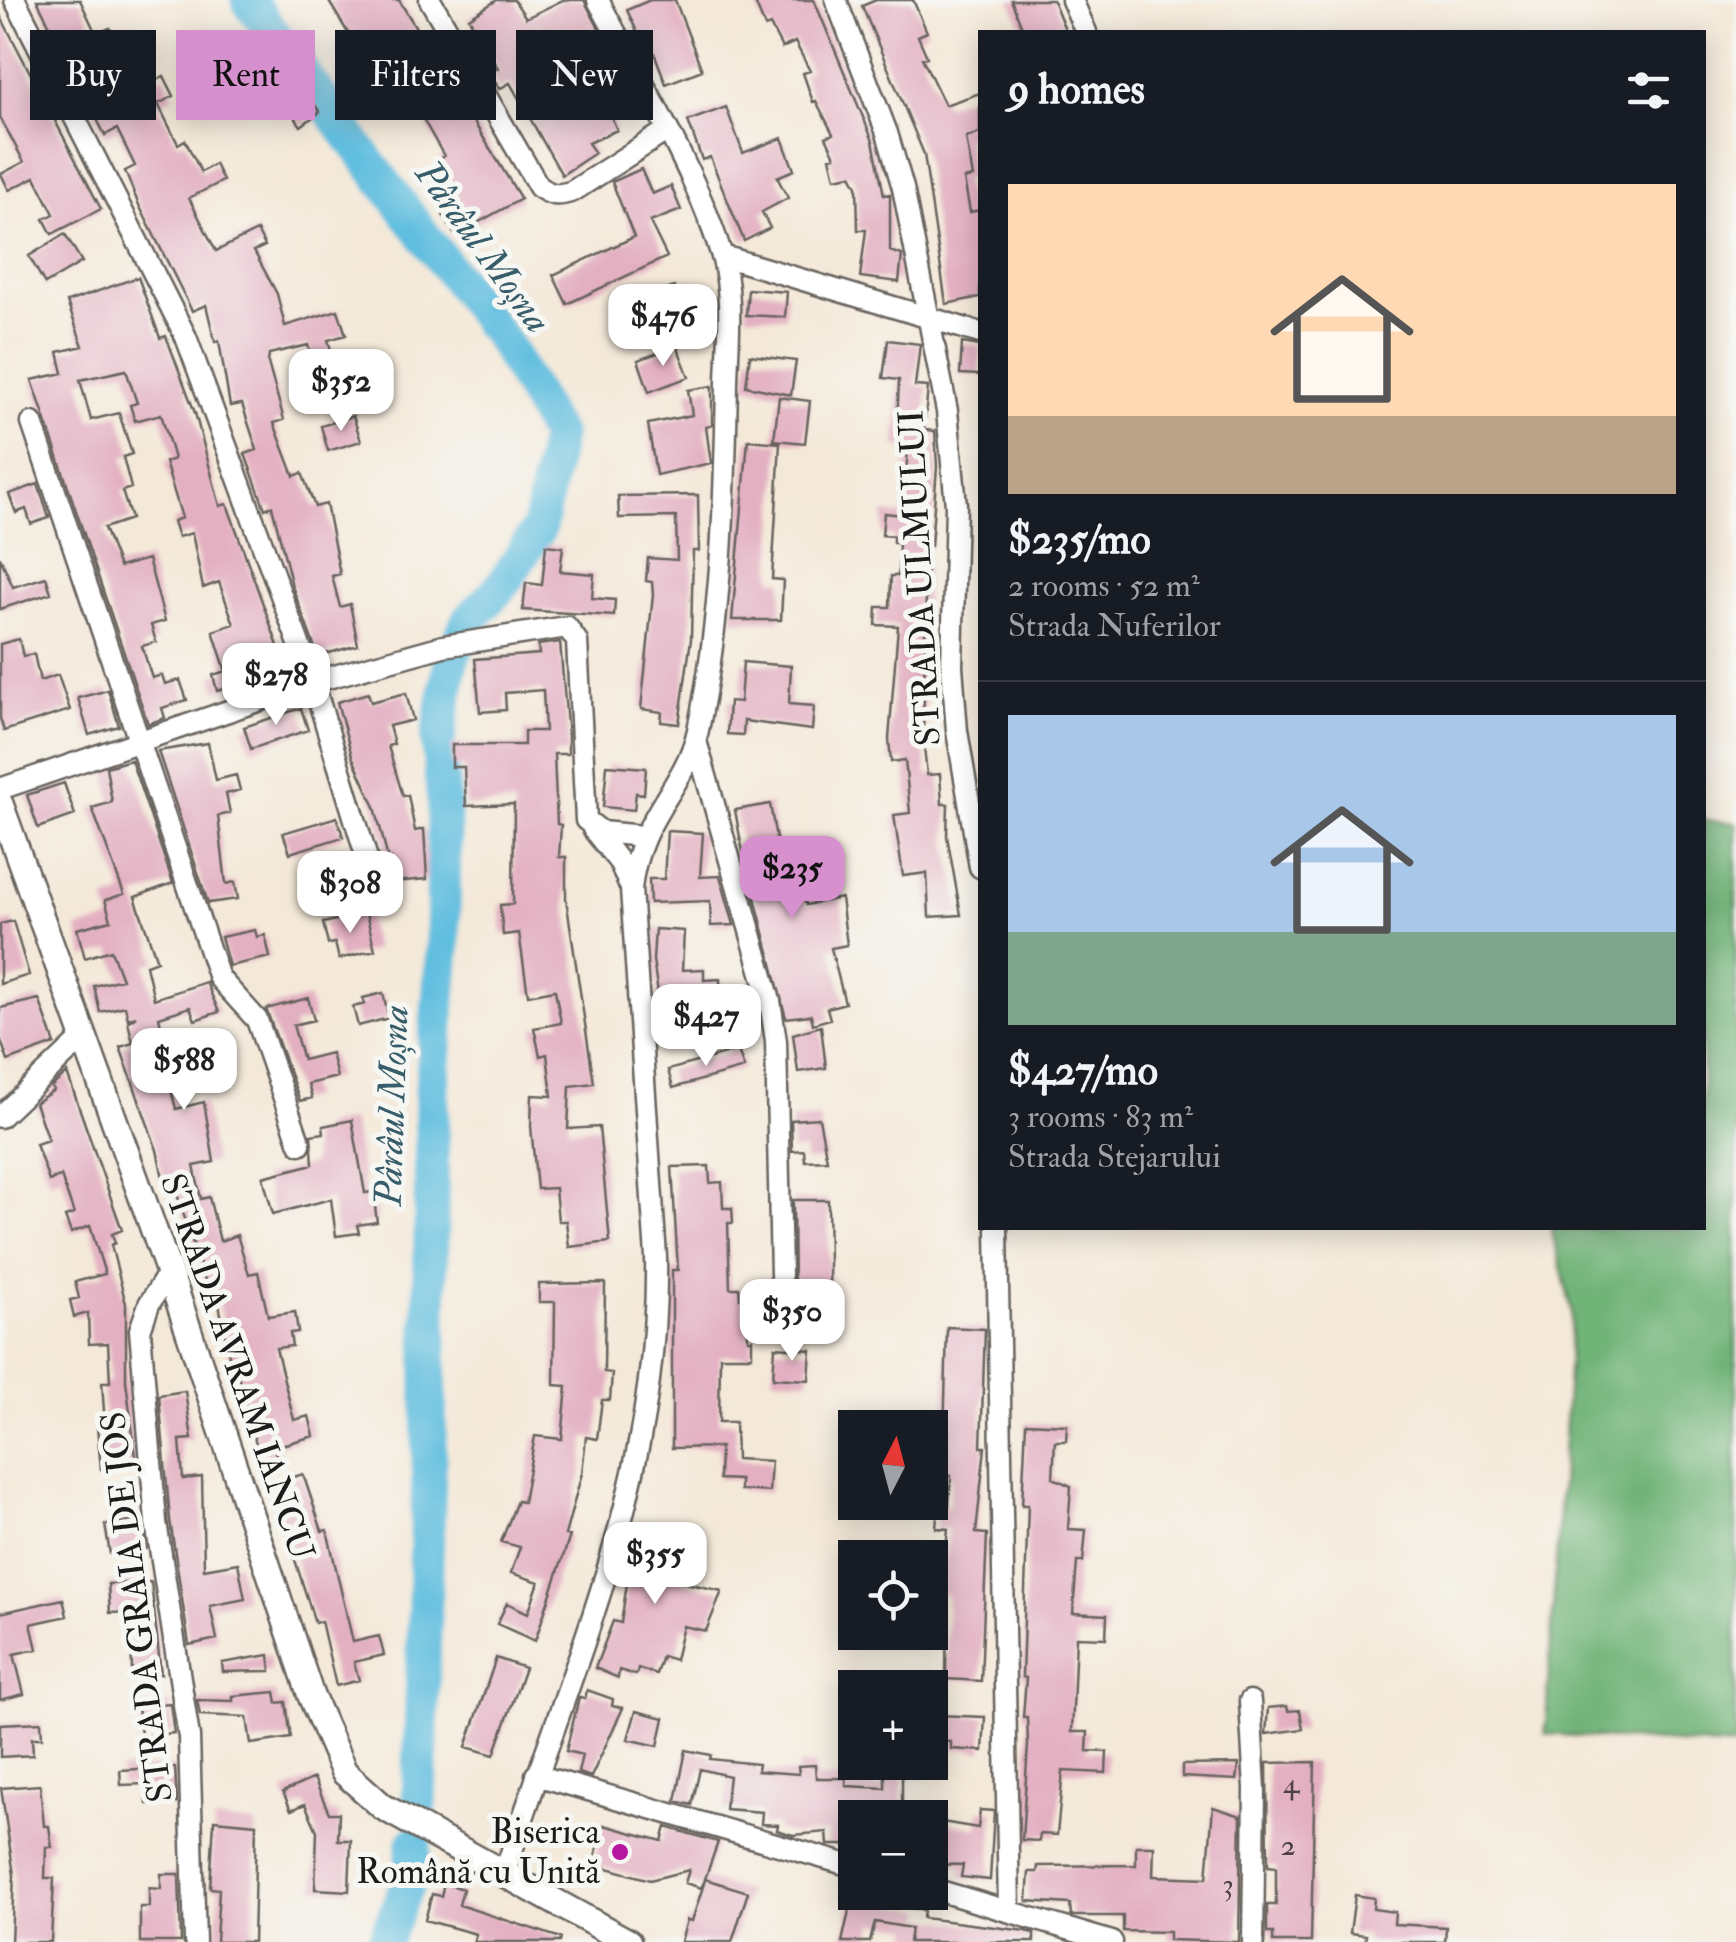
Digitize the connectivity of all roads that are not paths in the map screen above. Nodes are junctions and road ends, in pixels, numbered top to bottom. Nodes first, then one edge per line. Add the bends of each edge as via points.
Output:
1 (15, 0) edge
2 (430, 0) edge
3 (598, 0) edge
4 (836, 0) edge
5 (1072, 0) edge
6 (1085, 30) edge
7 (666, 131) junction
8 (722, 256) junction
9 (926, 320) junction
10 (978, 333) edge
11 (32, 423) dead end
12 (314, 682) junction
13 (142, 740) junction
14 (696, 742) junction
15 (0, 789) edge
16 (0, 804) edge
17 (592, 828) junction
18 (642, 836) junction
19 (978, 855) edge
20 (376, 888) dead end
21 (631, 888) junction
22 (85, 1036) junction
23 (0, 1117) edge
24 (300, 1144) dead end
25 (997, 1230) edge
26 (169, 1272) junction
27 (781, 1275) dead end
28 (1250, 1700) dead end
29 (536, 1775) junction
30 (838, 1862) edge
31 (506, 1872) junction
32 (948, 1893) edge
33 (1009, 1911) junction
34 (195, 1942) edge
35 (628, 1942) edge
36 (1112, 1942) edge
37 (1253, 1942) edge

1 - 12 street via 186,337
2 - 7 street via 547,192 574,191
3 - 7 street
4 - 9 street, STRADA ULMULUI via 898,170
5 - 6 street
7 - 8 street
8 - 9 street
8 - 14 street via 726,459 709,678
9 - 10 street
9 - 19 street, STRADA ULMULUI via 952,449 952,666
11 - 13 street
12 - 13 street
12 - 17 street via 476,639 554,626 573,632 584,808
12 - 20 street
13 - 15 street
13 - 24 street via 219,978 257,1020
14 - 18 street
14 - 27 street via 770,1001
16 - 22 main road, STRADA AVRAM IANCU
17 - 18 street
17 - 21 street
18 - 21 street
21 - 29 street via 656,1257 650,1394 629,1503
22 - 23 street
22 - 26 main road, STRADA AVRAM IANCU
25 - 33 street
26 - 31 main road, STRADA AVRAM IANCU via 311,1696 344,1772 383,1807
26 - 34 street, STRADA GRAIA DE JOS via 140,1330 156,1522 189,1737
28 - 37 street
29 - 30 street
29 - 31 street
31 - 35 main road, STRADA AVRAM IANCU
32 - 33 street
33 - 36 street

